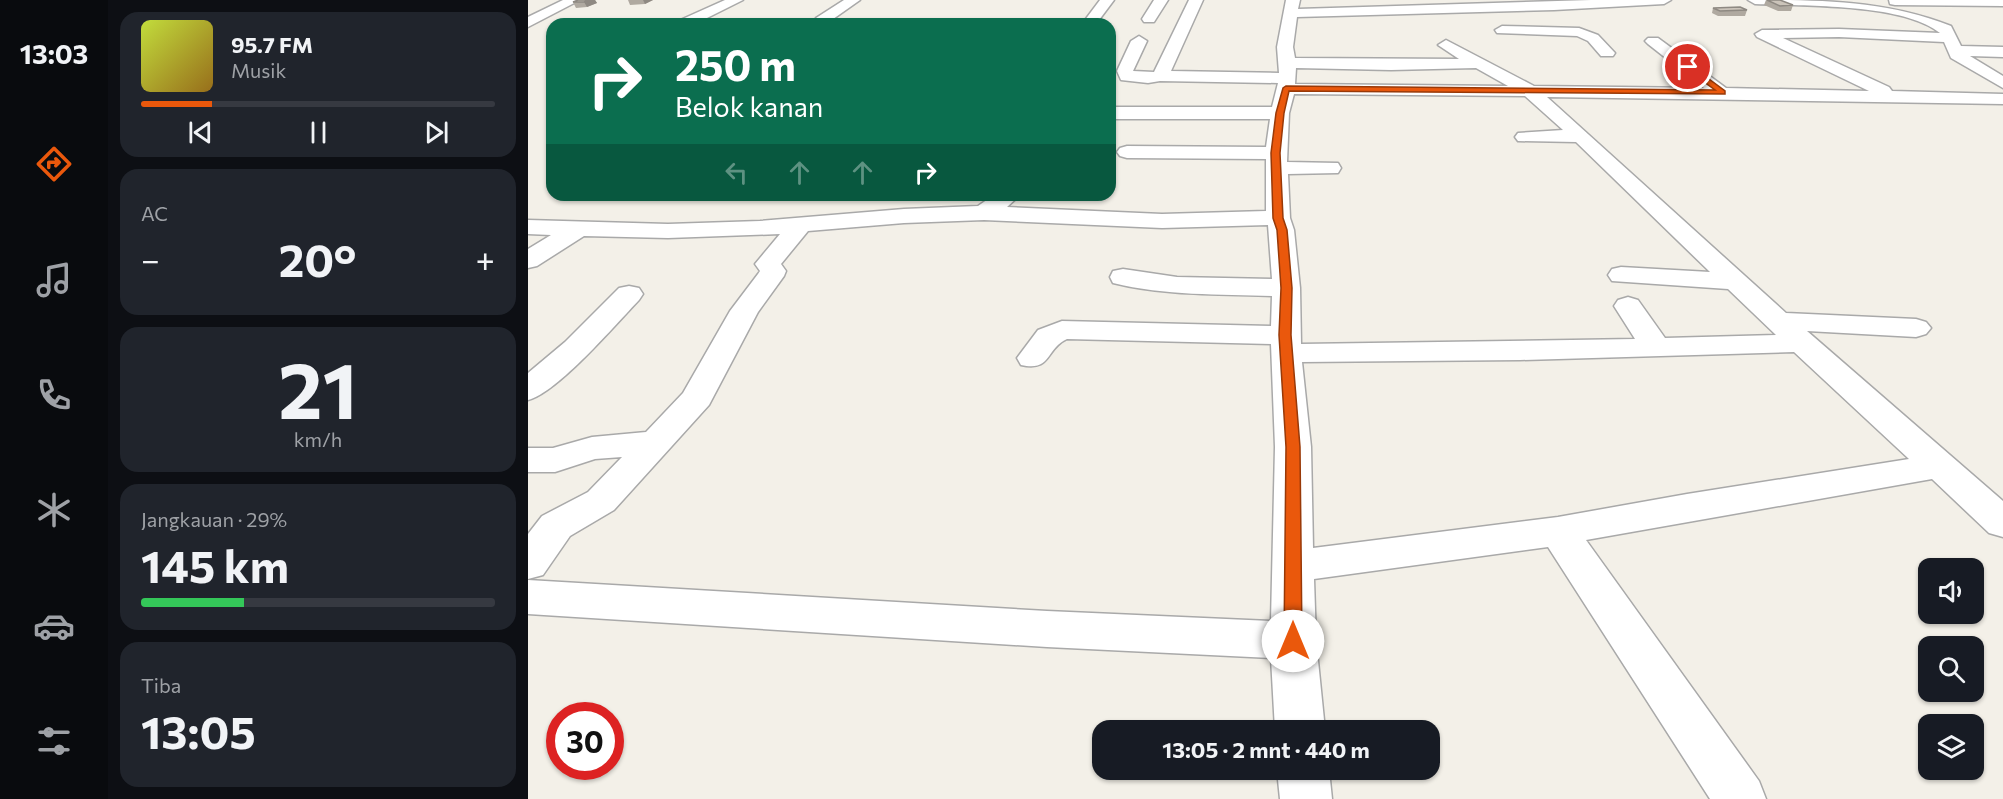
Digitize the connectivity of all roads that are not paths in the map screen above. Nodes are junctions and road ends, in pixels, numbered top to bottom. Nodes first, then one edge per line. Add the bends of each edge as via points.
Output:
1 (573, 0) edge
2 (736, 0) edge
3 (853, 0) edge
4 (1107, 0) edge
5 (1161, 0) edge
6 (1196, 0) edge
7 (1664, 0) edge
8 (1755, 0) edge
9 (2003, 2) edge
10 (1552, 3) edge
11 (1621, 3) junction
12 (1846, 4) junction
13 (1959, 4) edge
14 (1514, 8) junction
15 (1635, 15) dead end
16 (1912, 15) junction
17 (696, 18) edge
18 (826, 18) edge
19 (1094, 18) edge
20 (1149, 19) dead end
21 (528, 23) edge
22 (1488, 30) dead end
23 (1543, 30) junction
24 (1449, 36) dead end
25 (1653, 40) dead end
26 (1139, 41) dead end
27 (1952, 45) junction
28 (2003, 52) edge
29 (1289, 53) edge
30 (1607, 53) dead end
31 (1481, 62) junction
32 (1160, 76) junction
33 (2003, 83) edge
34 (1528, 90) junction
35 (1722, 93) junction
36 (1894, 96) junction
37 (2003, 99) edge
38 (1116, 111) edge
39 (1581, 136) junction
40 (1525, 137) dead end
41 (1128, 152) dead end
42 (1276, 161) junction
43 (1330, 168) dead end
44 (1001, 201) edge
45 (984, 213) junction
46 (1278, 218) junction
47 (801, 224) junction
48 (528, 227) edge
49 (580, 228) junction
50 (528, 260) edge
51 (1621, 275) dead end
52 (1123, 277) dead end
53 (1736, 281) junction
54 (1286, 288) junction
55 (629, 294) dead end
56 (1628, 306) dead end
57 (1778, 321) junction
58 (1916, 328) dead end
59 (1802, 343) junction
60 (1286, 344) junction
61 (1656, 347) junction
62 (1032, 358) dead end
63 (528, 390) edge
64 (656, 442) junction
65 (528, 460) edge
66 (1940, 466) junction
67 (2003, 523) edge
68 (1558, 531) junction
69 (528, 564) edge
70 (1293, 566) junction
71 (528, 597) edge
72 (1293, 641) junction
73 (1299, 720) edge
74 (1304, 780) edge
75 (1306, 799) edge
76 (1740, 799) edge

1 - 21 street
2 - 17 street
3 - 18 street
4 - 19 street
5 - 20 street
6 - 32 street
7 - 11 street
8 - 12 street
9 - 13 street
10 - 11 street
10 - 14 street
11 - 15 street
12 - 13 street
12 - 16 street
13 - 16 street
14 - 23 street
14 - 29 street
16 - 27 street via 1946,29
22 - 23 street
23 - 30 street via 1587,34
24 - 31 street
25 - 35 street
26 - 32 street via 1125,71 1127,76
27 - 28 street
27 - 33 street via 1977,69
27 - 36 street via 1839,33 1762,34
29 - 31 street via 1391,65
29 - 32 street
29 - 34 street
29 - 38 street
29 - 42 street
31 - 34 street
34 - 35 street
34 - 39 street
35 - 36 street
36 - 37 street
39 - 40 street
39 - 53 street
41 - 42 street
42 - 43 street
42 - 46 street
44 - 45 street
45 - 46 street via 1162,221
45 - 47 street
46 - 54 street
47 - 49 street via 668,231
47 - 64 street via 768,264 771,276 744,311 705,388
48 - 49 street
49 - 50 street
51 - 53 street
52 - 54 street via 1177,285
53 - 57 street
54 - 60 street
55 - 63 street
56 - 61 street
57 - 58 street
57 - 59 street
59 - 61 street
59 - 66 street
60 - 61 street
60 - 62 street via 1062,330 1049,336
60 - 70 street via 1293,447
64 - 65 street via 592,448 555,460
64 - 69 street via 593,507 556,526
66 - 67 street
66 - 68 street
68 - 70 street
68 - 76 street
70 - 72 street
71 - 72 street
72 - 73 street
74 - 75 street

